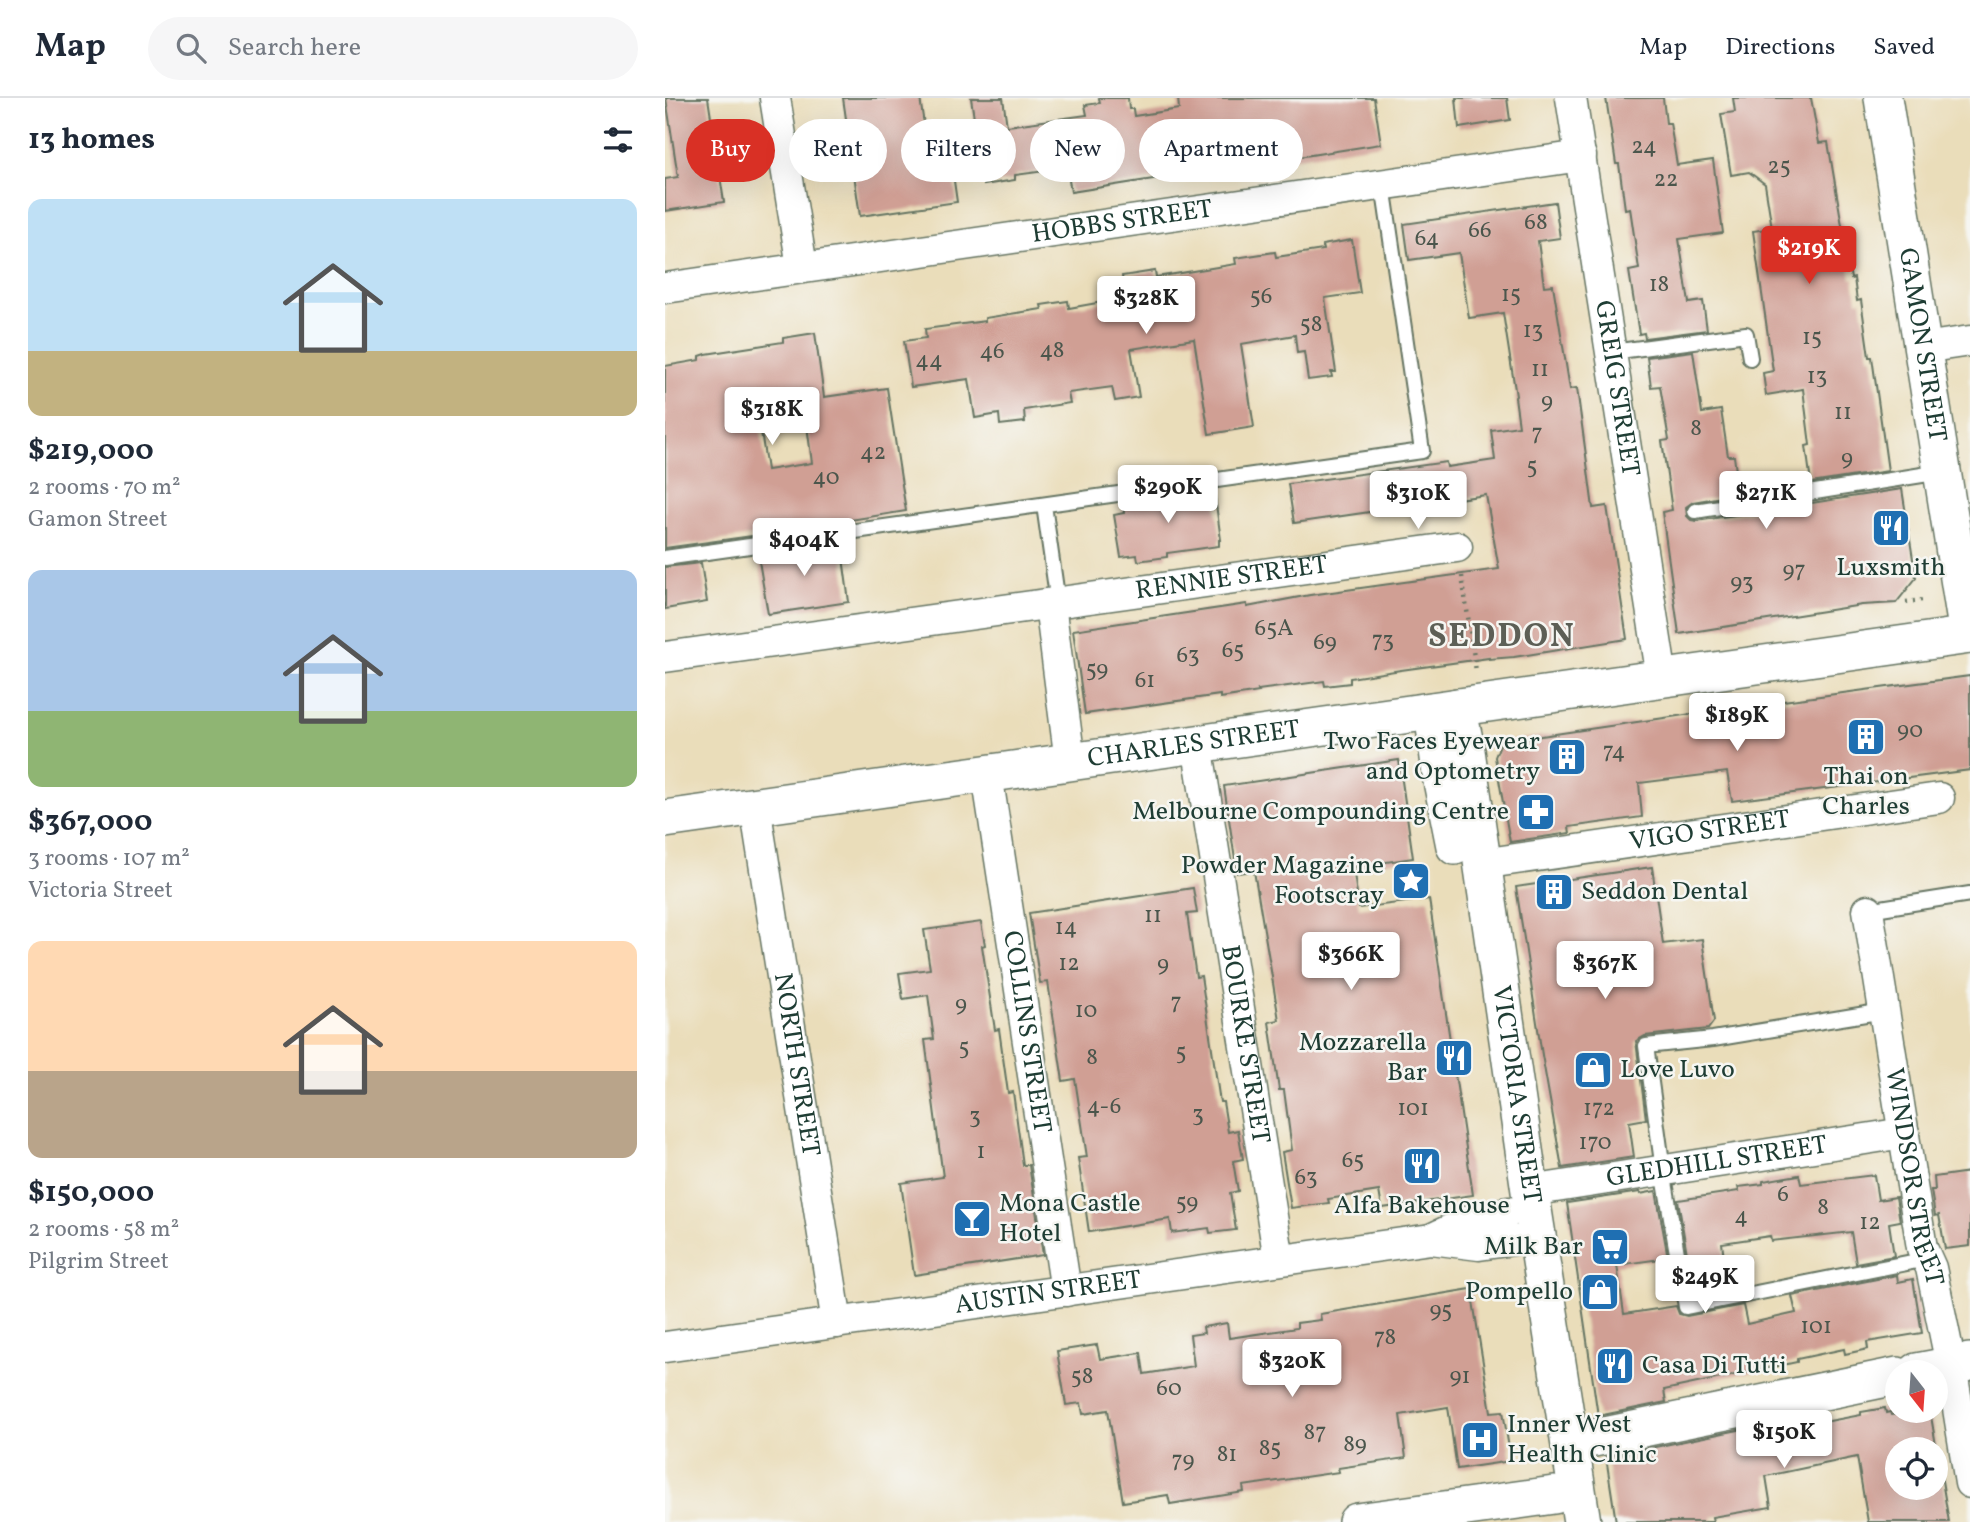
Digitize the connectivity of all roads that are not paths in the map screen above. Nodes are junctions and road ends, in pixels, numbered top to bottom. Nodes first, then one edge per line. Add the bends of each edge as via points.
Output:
1 (775, 98) edge
2 (1571, 98) edge
3 (1883, 98) edge
4 (1581, 156) junction
5 (1383, 185) junction
6 (802, 267) junction
7 (665, 288) edge
8 (1970, 341) edge
9 (1923, 348) junction
10 (1612, 352) junction
11 (1750, 358) dead end
12 (1942, 472) junction
13 (1044, 505) junction
14 (1695, 511) dead end
15 (1457, 547) road end
16 (665, 558) edge
17 (1054, 604) junction
18 (1969, 635) edge
19 (665, 657) edge
20 (1662, 678) junction
21 (1457, 708) junction
22 (1197, 744) junction
23 (1070, 762) junction
24 (987, 774) junction
25 (1939, 798) dead end
26 (755, 806) junction
27 (665, 818) edge
28 (1470, 866) junction
29 (1970, 894) edge
30 (1868, 910) joint
31 (1884, 1010) junction
32 (1904, 1133) junction
33 (1663, 1170) junction
34 (1519, 1212) junction
35 (1927, 1259) junction
36 (1279, 1261) junction
37 (1066, 1290) junction
38 (837, 1323) junction
39 (665, 1347) edge
40 (1945, 1360) edge
41 (1948, 1376) edge
42 (1885, 1378) edge
43 (1570, 1443) junction
44 (1970, 1483) edge
45 (1556, 1509) edge
46 (1357, 1522) edge
47 (1582, 1522) edge

1 - 6 street
2 - 4 street, GREIG STREET
3 - 9 street, GAMON STREET
4 - 5 street, HOBBS STREET
4 - 10 street, GREIG STREET
5 - 6 street, HOBBS STREET
5 - 13 lane via 1422,451
6 - 7 street, HOBBS STREET
8 - 9 street
9 - 12 street, GAMON STREET
10 - 11 lane via 1746,334
10 - 20 street, GREIG STREET
12 - 14 lane
12 - 18 street, GAMON STREET
13 - 16 lane
13 - 17 lane
15 - 17 street, RENNIE STREET
17 - 19 street, RENNIE STREET
17 - 23 street
18 - 20 street, CHARLES STREET
20 - 21 street, CHARLES STREET
21 - 22 street, CHARLES STREET
21 - 28 street, VICTORIA STREET via 1442,781
22 - 23 street, CHARLES STREET
22 - 36 street, BOURKE STREET
23 - 24 street, CHARLES STREET
24 - 26 street, CHARLES STREET
24 - 37 street, COLLINS STREET
25 - 28 street, VIGO STREET
26 - 27 street, CHARLES STREET
26 - 38 street, NORTH STREET
28 - 34 street, VICTORIA STREET
29 - 30 lane
30 - 31 street, WINDSOR STREET
31 - 32 street, WINDSOR STREET
31 - 33 lane via 1646,1046
32 - 33 street, GLEDHILL STREET
32 - 35 street, WINDSOR STREET
33 - 34 street, GLEDHILL STREET
33 - 35 lane via 1686,1307
34 - 36 street, AUSTIN STREET via 1482,1245 1431,1239
34 - 43 street, VICTORIA STREET
34 - 45 street, VICTORIA STREET
35 - 40 street, WINDSOR STREET
36 - 37 street, AUSTIN STREET
37 - 38 street, AUSTIN STREET
38 - 39 street, AUSTIN STREET
41 - 44 street, WINDSOR STREET
42 - 43 street
43 - 47 street, VICTORIA STREET
45 - 46 street

